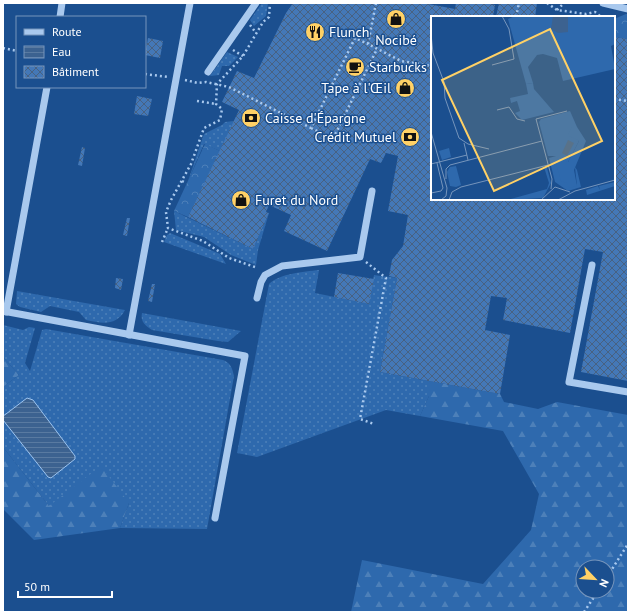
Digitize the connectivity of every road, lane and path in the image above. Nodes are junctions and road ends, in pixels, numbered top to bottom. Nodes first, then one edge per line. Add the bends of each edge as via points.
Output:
1 (62, 3) edge
2 (190, 3) edge
3 (256, 3) edge
4 (270, 3) edge
5 (376, 3) edge
6 (519, 3) edge
7 (547, 3) edge
8 (564, 3) edge
9 (603, 3) edge
10 (628, 9) edge
11 (557, 10) junction
12 (60, 16) edge
13 (516, 16) edge
14 (600, 16) edge
15 (368, 44) junction
16 (3, 48) edge
17 (377, 49) junction
18 (16, 51) edge
19 (431, 66) edge
20 (208, 72) dead end
21 (229, 87) dead end
22 (47, 88) edge
23 (615, 99) edge
24 (197, 101) dead end
25 (628, 102) edge
26 (216, 104) junction
27 (311, 128) junction
28 (182, 181) junction
29 (186, 184) dead end
30 (372, 192) dead end
31 (168, 228) junction
32 (162, 242) dead end
33 (360, 257) junction
34 (592, 265) dead end
35 (255, 267) dead end
36 (257, 298) dead end
37 (4, 312) edge
38 (129, 334) junction
39 (628, 392) edge
40 (374, 424) dead end
41 (215, 518) dead end
42 (628, 544) edge
43 (615, 564) edge
44 (593, 599) edge
45 (584, 612) edge

1 - 12 lane
2 - 38 lane
3 - 20 lane
4 - 26 path via 269,17 263,22 243,56 217,84
5 - 15 path
6 - 13 path
7 - 11 path
8 - 11 path
9 - 10 lane
11 - 14 path via 586,14 595,12
15 - 17 path
15 - 27 path via 355,38
16 - 18 path
17 - 19 path via 402,61
17 - 27 path via 333,139
21 - 27 path
22 - 37 lane
23 - 25 path
24 - 26 path
26 - 28 path via 222,109 220,120 204,128
28 - 29 path
28 - 31 path via 166,212
30 - 33 lane
31 - 32 path
31 - 35 path via 203,241 229,258
33 - 36 lane via 282,266 265,275
33 - 40 path via 386,278 360,419
34 - 39 lane via 569,382
37 - 38 lane
38 - 41 lane via 245,356
42 - 43 path
44 - 45 path

